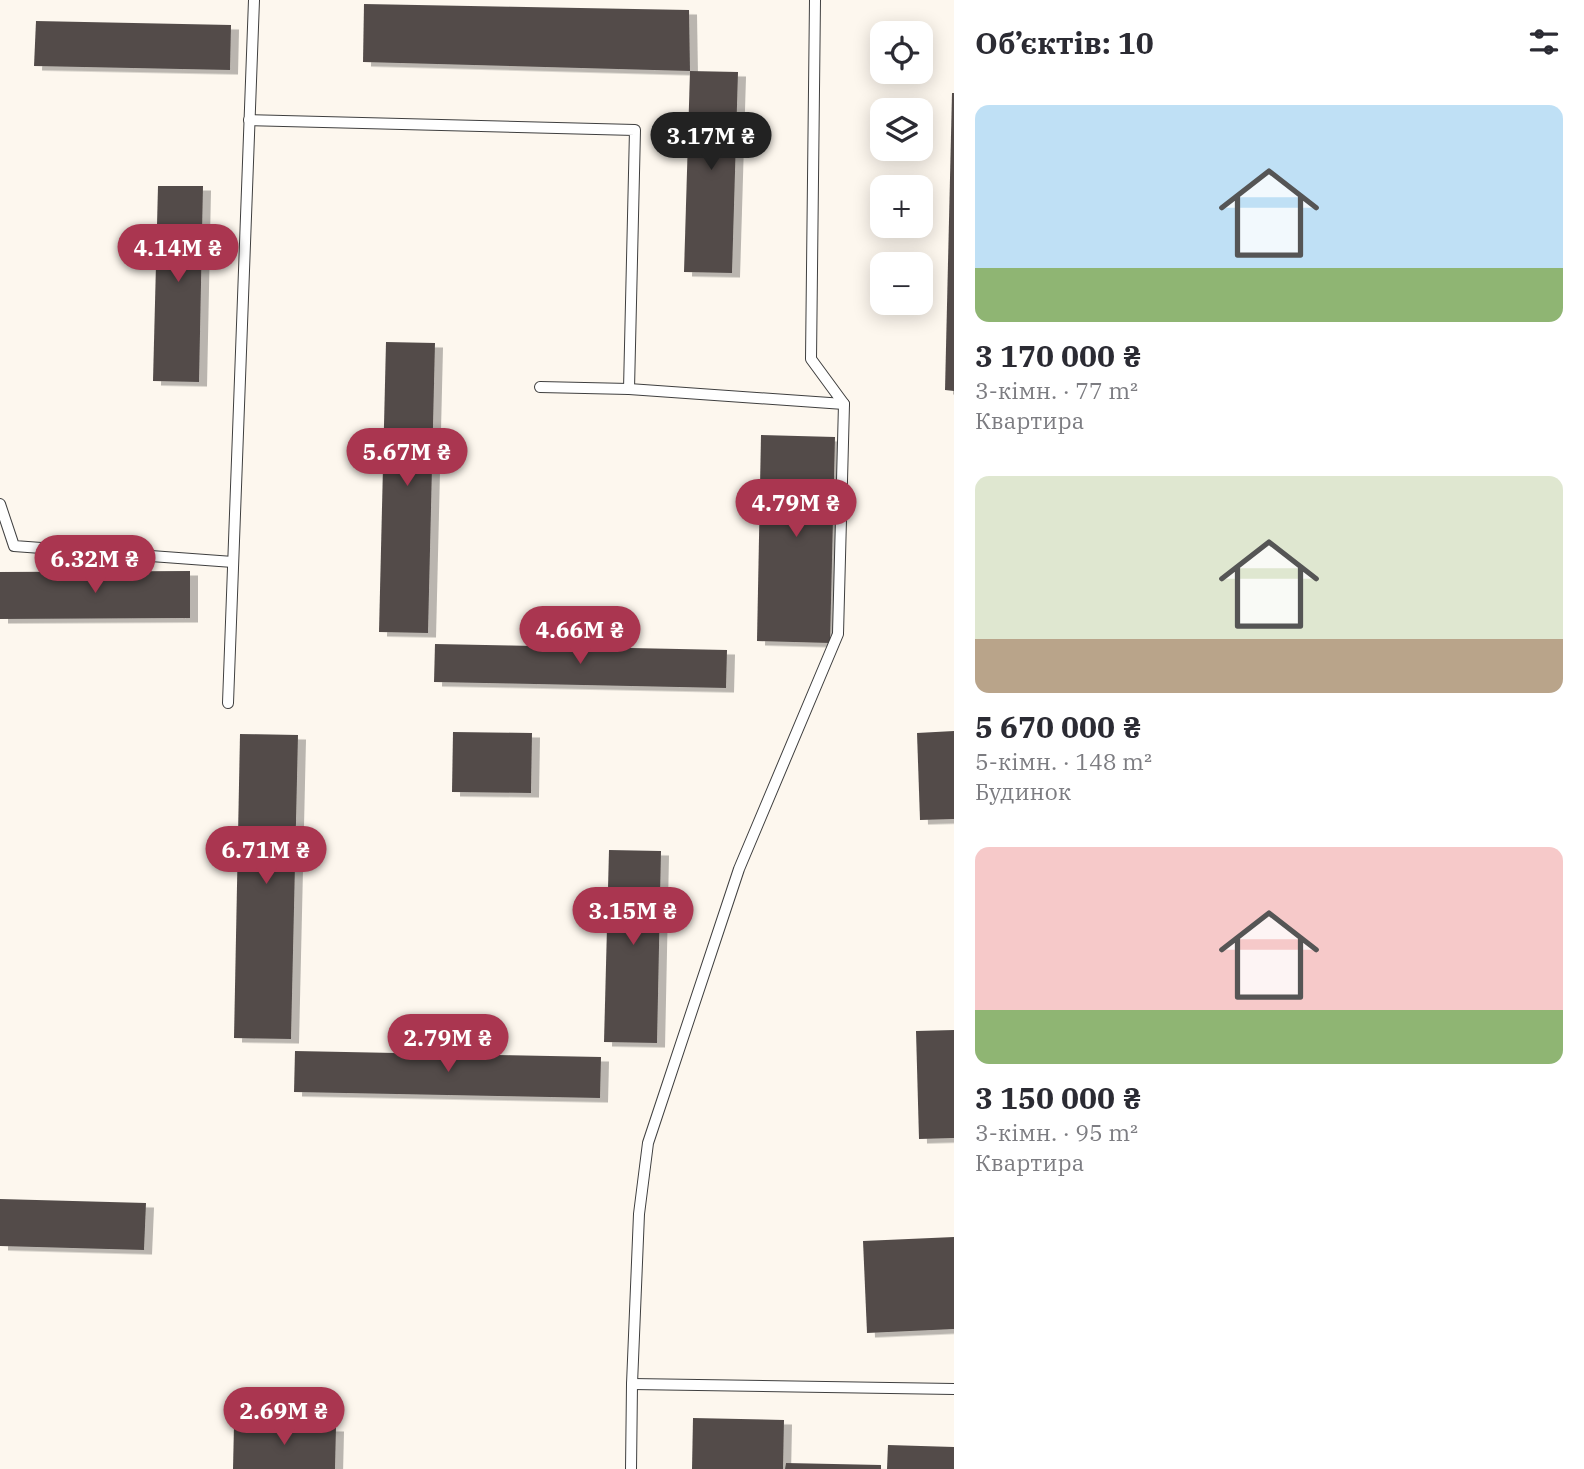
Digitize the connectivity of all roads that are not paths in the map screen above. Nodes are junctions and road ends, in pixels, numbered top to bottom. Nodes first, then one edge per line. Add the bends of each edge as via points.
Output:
1 (254, 0) edge
2 (815, 0) edge
3 (249, 120) junction
4 (540, 387) dead end
5 (629, 390) junction
6 (844, 404) junction
7 (0, 504) edge
8 (233, 562) junction
9 (228, 703) dead end
10 (632, 1384) junction
11 (954, 1389) edge
12 (631, 1469) edge

1 - 3 lane
2 - 6 lane via 811,359
3 - 5 lane via 635,130
3 - 8 lane
4 - 5 lane
5 - 6 lane
6 - 10 lane via 838,634 739,869 648,1143 639,1214
7 - 8 lane via 14,546
8 - 9 lane
10 - 11 lane
10 - 12 lane

